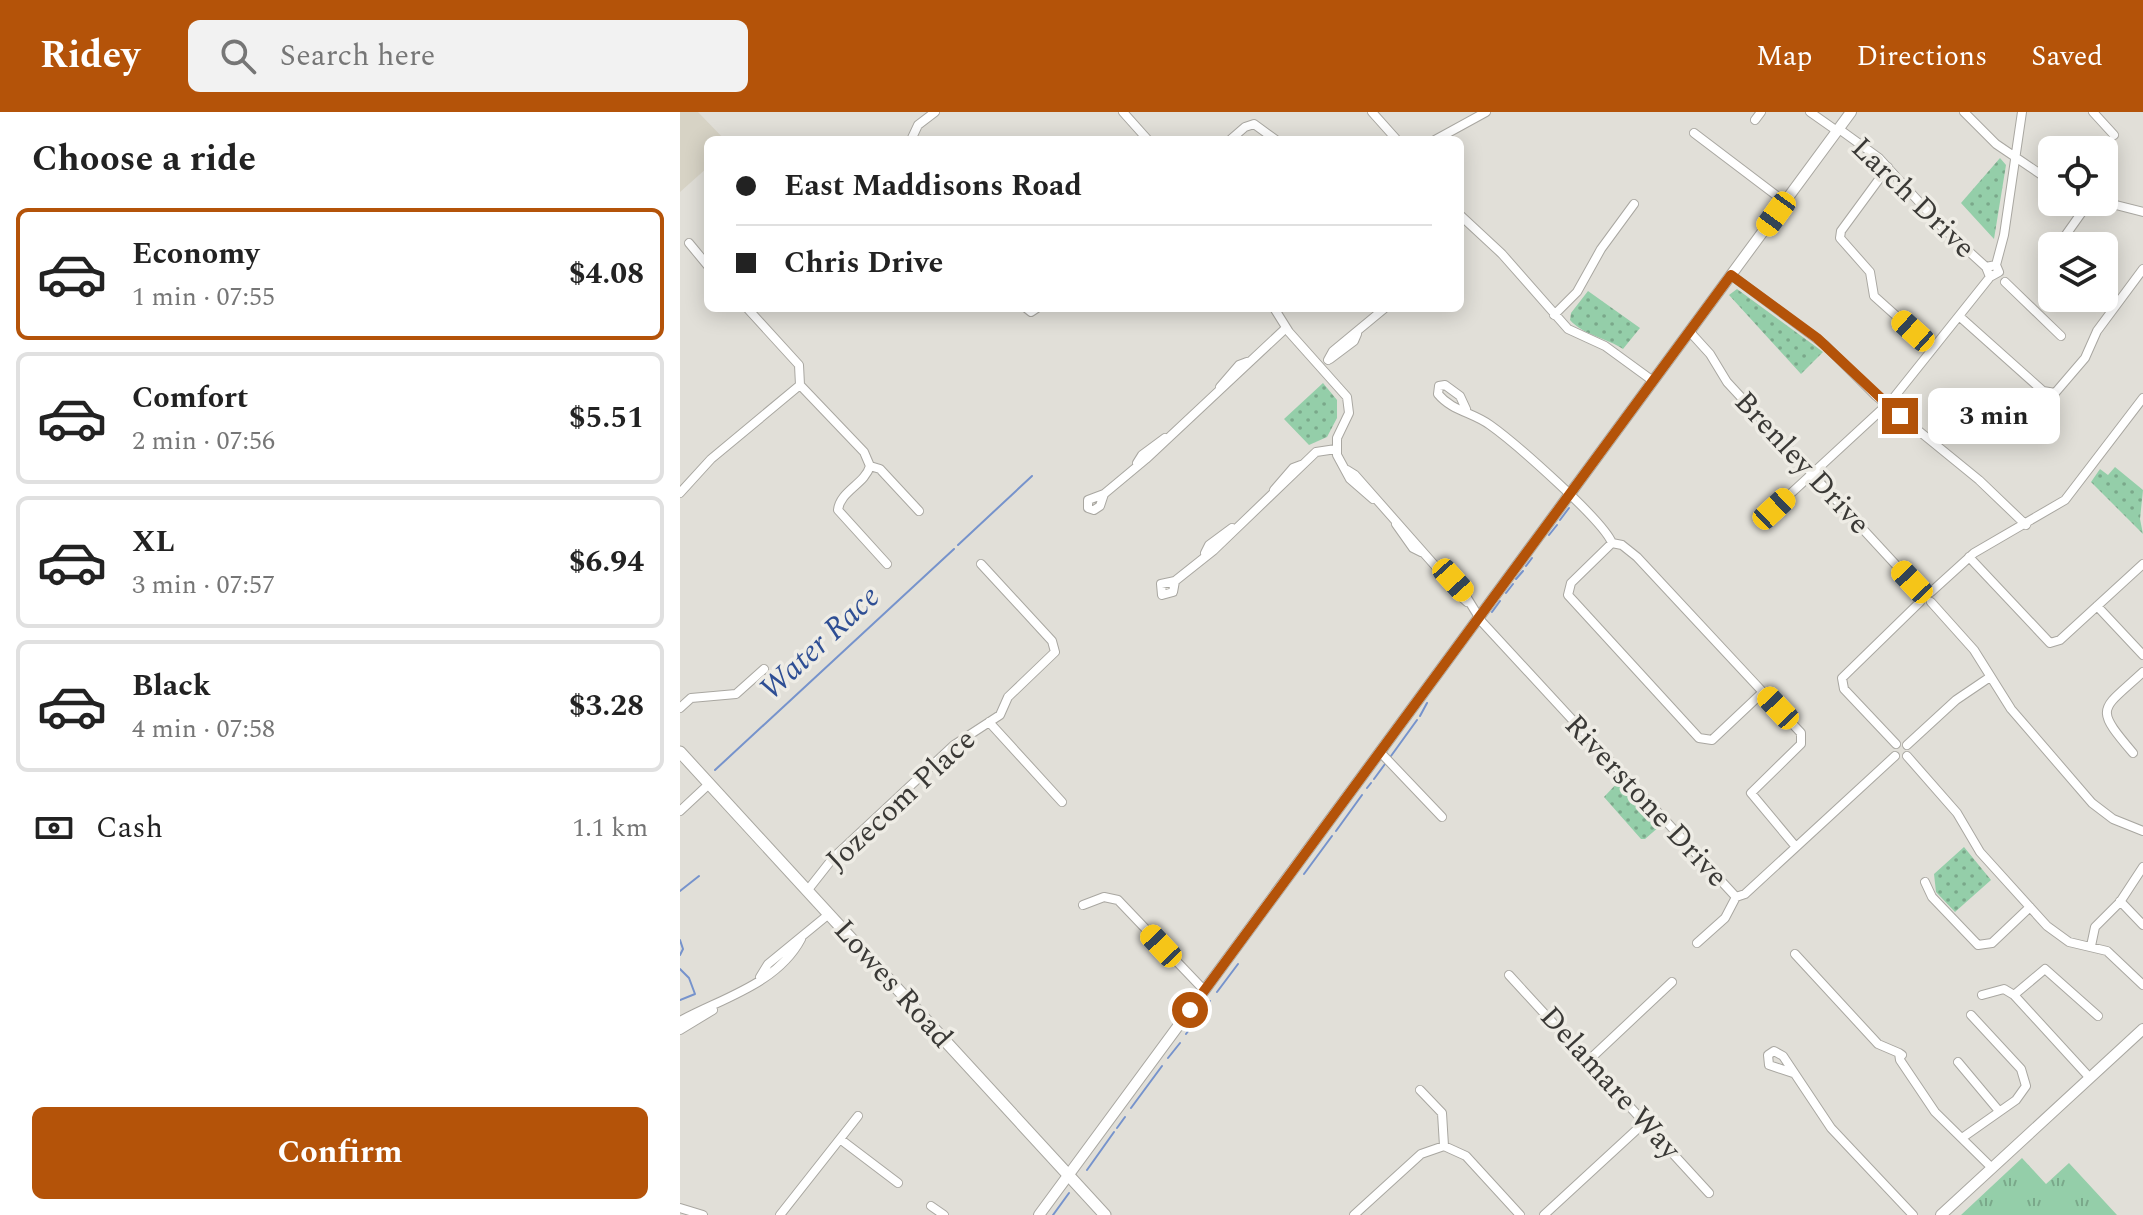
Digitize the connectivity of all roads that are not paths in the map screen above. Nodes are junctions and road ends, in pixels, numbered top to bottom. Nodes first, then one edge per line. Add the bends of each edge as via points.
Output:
1 (935, 112) edge
2 (1123, 112) edge
3 (1372, 112) edge
4 (1486, 112) edge
5 (1810, 112) edge
6 (1851, 112) edge
7 (1964, 112) edge
8 (2022, 112) edge
9 (2093, 112) edge
10 (1838, 130) junction
11 (1694, 133) dead end
12 (2114, 135) dead end
13 (913, 136) edge
14 (1144, 136) edge
15 (1236, 136) edge
16 (1271, 136) edge
17 (1393, 136) edge
18 (1442, 136) edge
19 (2015, 156) junction
20 (1888, 167) junction
21 (2038, 172) edge
22 (1785, 202) junction
23 (1634, 204) dead end
24 (2118, 206) edge
25 (2143, 212) edge
26 (1464, 219) edge
27 (689, 244) dead end
28 (704, 261) edge
29 (1991, 269) junction
30 (2143, 269) edge
31 (1731, 275) junction
32 (2005, 282) dead end
33 (2118, 302) edge
34 (751, 312) edge
35 (1277, 312) edge
36 (1381, 312) edge
37 (2111, 312) edge
38 (1554, 315) junction
39 (1959, 316) junction
40 (1286, 328) junction
41 (1690, 332) junction
42 (2061, 336) dead end
43 (1932, 348) junction
44 (1321, 367) junction
45 (1653, 381) junction
46 (800, 385) junction
47 (2143, 398) edge
48 (1886, 405) junction
49 (1466, 409) dead end
50 (1336, 449) junction
51 (870, 466) junction
52 (1812, 474) junction
53 (680, 493) edge
54 (1104, 494) dead end
55 (1569, 495) junction
56 (1774, 509) dead end
57 (919, 511) dead end
58 (2026, 525) junction
59 (1612, 543) junction
60 (1969, 557) junction
61 (887, 564) dead end
62 (981, 564) dead end
63 (2143, 564) edge
64 (1175, 581) dead end
65 (1920, 591) junction
66 (1931, 592) junction
67 (1920, 602) junction
68 (1931, 602) junction
69 (2097, 606) junction
70 (1479, 617) junction
71 (2143, 655) edge
72 (764, 669) dead end
73 (2143, 672) edge
74 (1990, 677) junction
75 (1763, 692) junction
76 (680, 708) edge
77 (989, 722) junction
78 (1896, 744) junction
79 (1907, 745) junction
80 (680, 752) edge
81 (1380, 752) junction
82 (2133, 753) dead end
83 (1895, 756) junction
84 (1907, 756) junction
85 (709, 784) junction
86 (1062, 802) dead end
87 (680, 811) edge
88 (1442, 817) dead end
89 (2143, 831) edge
90 (1796, 847) junction
91 (2143, 867) edge
92 (1925, 882) dead end
93 (807, 891) junction
94 (1736, 897) junction
95 (2120, 901) junction
96 (1083, 905) dead end
97 (2030, 907) junction
98 (829, 914) junction
99 (2143, 925) edge
100 (1697, 943) dead end
101 (2091, 946) junction
102 (1795, 954) dead end
103 (1509, 975) dead end
104 (1672, 982) dead end
105 (2143, 985) edge
106 (1204, 990) junction
107 (1982, 995) dead end
108 (2014, 995) junction
109 (717, 1006) junction
110 (1971, 1015) dead end
111 (2098, 1016) dead end
112 (680, 1021) edge
113 (2143, 1029) edge
114 (680, 1030) edge
115 (1589, 1060) junction
116 (1958, 1062) dead end
117 (1793, 1073) dead end
118 (2090, 1078) junction
119 (1420, 1090) dead end
120 (1999, 1111) junction
121 (858, 1116) dead end
122 (1645, 1122) junction
123 (1964, 1136) junction
124 (840, 1139) junction
125 (1444, 1146) junction
126 (1993, 1166) junction
127 (1068, 1174) junction
128 (898, 1183) dead end
129 (1709, 1193) dead end
130 (931, 1206) dead end
131 (680, 1208) edge
132 (703, 1215) edge
133 (780, 1215) edge
134 (944, 1215) edge
135 (1039, 1215) edge
136 (1105, 1215) edge
137 (1354, 1215) edge
138 (1520, 1215) edge
139 (1544, 1215) edge
140 (1913, 1215) edge
141 (1941, 1215) edge

1 - 13 street
2 - 14 street
3 - 17 street
4 - 18 street
5 - 10 street, Larch Drive
6 - 10 street
7 - 19 street
8 - 19 street
9 - 12 street
10 - 20 street, Larch Drive
10 - 22 street
11 - 22 street
15 - 16 street via 1252,124
19 - 21 street
19 - 29 street via 2004,235
20 - 29 street, Larch Drive via 1952,237
20 - 43 street via 1840,238 1870,272 1874,296
22 - 31 street
23 - 38 street via 1574,296
24 - 25 street
26 - 38 street
27 - 28 street
29 - 39 street
30 - 33 street
31 - 41 street
31 - 48 street via 1817,338
32 - 42 street
34 - 46 street via 799,365
35 - 40 street
36 - 44 street
37 - 39 street via 2062,388 2047,393
38 - 45 street via 1576,335 1605,346
39 - 43 street
40 - 44 street
40 - 54 street
41 - 45 street
41 - 52 street, Brenley Drive via 1727,382
43 - 48 street
44 - 50 street via 1348,402
45 - 55 street
46 - 51 street via 864,452
46 - 53 street via 711,459
47 - 58 street via 2065,500
48 - 52 street
48 - 58 street
49 - 55 street
50 - 64 street via 1316,452
50 - 70 street, Riverstone Drive via 1347,470 1453,580
51 - 57 street via 880,469
51 - 61 street via 838,510
52 - 56 street
52 - 65 street, Brenley Drive
55 - 59 street
55 - 70 street
58 - 60 street
59 - 75 street via 1637,557
59 - 75 street via 1571,583 1568,595 1699,738 1712,740
60 - 66 street
60 - 69 street via 2047,641 2060,640
62 - 77 street, Jozecom Place via 1055,647
63 - 69 street
65 - 66 street
65 - 67 street
66 - 68 street
67 - 68 street
67 - 78 street via 1842,678 1844,689
68 - 74 street via 1974,650
69 - 71 street
70 - 81 street
70 - 94 street, Riverstone Drive
72 - 76 street via 736,694 691,698
73 - 82 street via 2104,714
74 - 79 street
74 - 89 street via 2092,803
75 - 90 street via 1803,739 1751,796
77 - 86 street
77 - 93 street, Jozecom Place via 954,745 858,834
78 - 79 street
78 - 83 street
79 - 84 street
80 - 85 main road, Lowes Road
81 - 88 street
81 - 106 street
83 - 84 street
83 - 90 street, Riverstone Drive
84 - 97 street via 1957,813 1980,852
85 - 87 street
85 - 93 main road, Lowes Road
90 - 94 street, Riverstone Drive
91 - 95 street
92 - 97 street via 1934,900 1978,945 1992,943
93 - 98 main road, Lowes Road
94 - 100 street via 1722,922
95 - 99 street
95 - 101 street via 2095,927
96 - 106 street via 1095,898 1118,900
97 - 101 street via 2064,939
98 - 109 street via 768,964 758,979
98 - 127 main road, Lowes Road
101 - 105 street via 2116,956
102 - 123 street via 1878,1044 1899,1053
103 - 115 street, Delamare Way
104 - 115 street
106 - 127 street
107 - 108 street via 2004,989
108 - 111 street via 2045,969
108 - 118 street
109 - 112 street
109 - 114 street
110 - 120 street via 2026,1080 2021,1096
113 - 118 street
115 - 122 street, Delamare Way
116 - 120 street
117 - 140 street via 1836,1134
118 - 126 street
119 - 125 street via 1442,1113
120 - 123 street
121 - 124 street
122 - 129 street, Delamare Way
122 - 139 street
123 - 126 street
124 - 128 street
124 - 133 street
125 - 137 street via 1421,1154
125 - 138 street via 1466,1156
126 - 141 street
127 - 135 street
127 - 136 main road, Lowes Road
130 - 134 street
131 - 132 street

